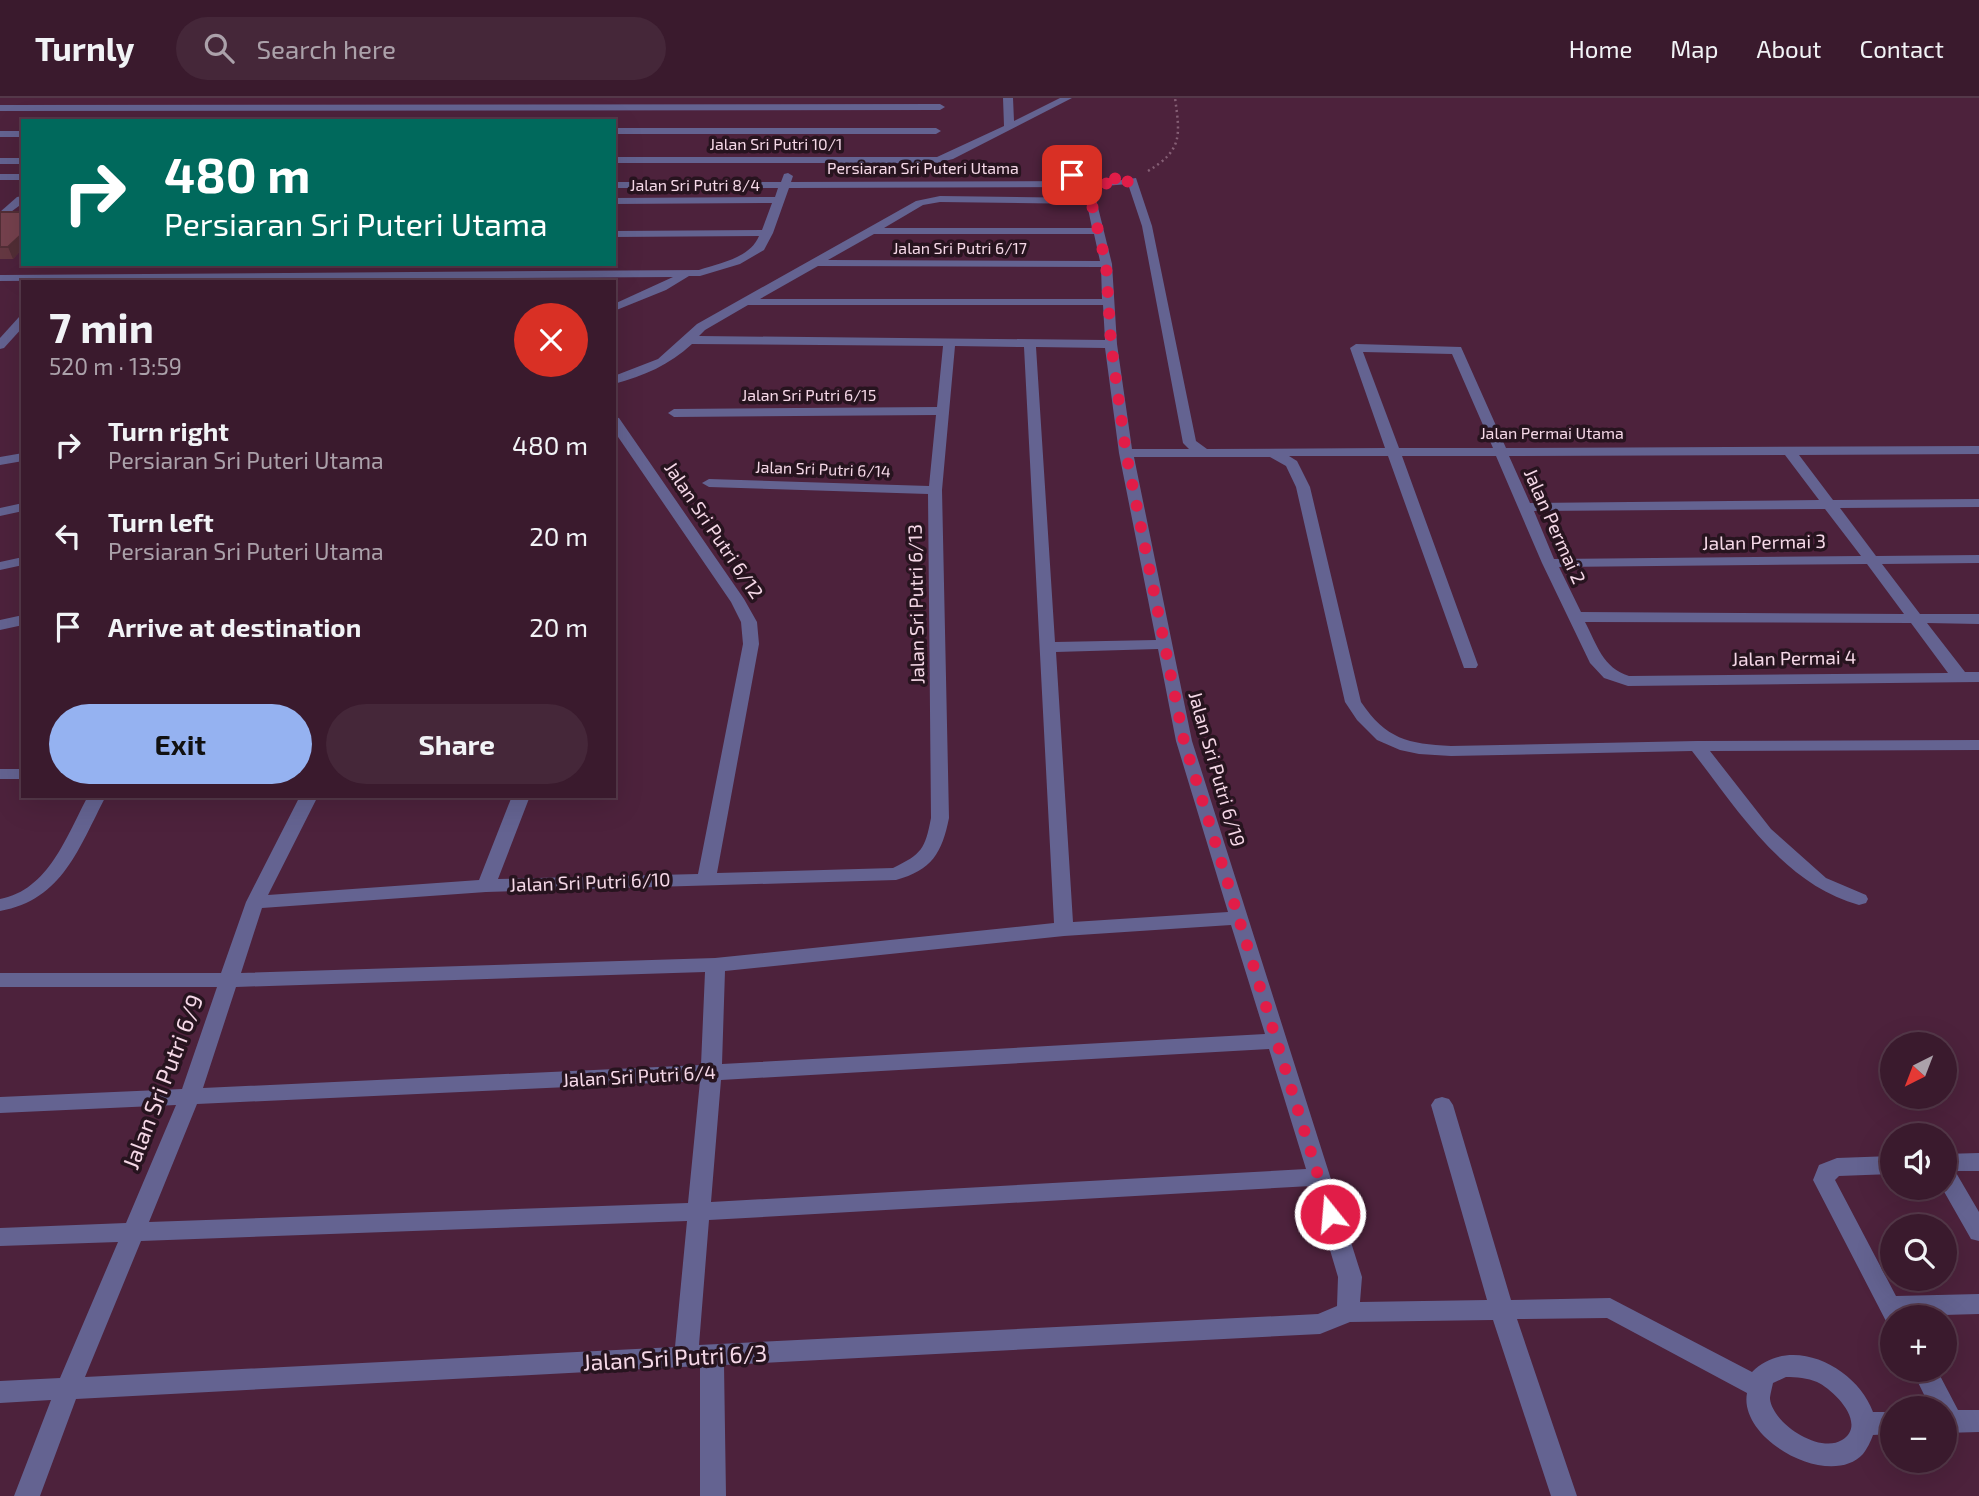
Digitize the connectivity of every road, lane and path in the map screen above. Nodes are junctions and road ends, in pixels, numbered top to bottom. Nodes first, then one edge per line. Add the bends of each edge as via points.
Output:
1 (19, 98) edge
2 (89, 98) edge
3 (172, 98) edge
4 (236, 98) edge
5 (305, 98) edge
6 (376, 98) edge
7 (1008, 98) edge
8 (1067, 98) edge
9 (1175, 98) edge
10 (672, 102) edge
11 (940, 102) edge
12 (297, 106) junction
13 (162, 107) junction
14 (227, 107) junction
15 (367, 107) junction
16 (464, 107) junction
17 (3, 108) edge
18 (78, 108) junction
19 (217, 119) edge
20 (456, 119) edge
21 (1009, 127) junction
22 (616, 132) edge
23 (0, 134) edge
24 (21, 134) edge
25 (656, 145) junction
26 (937, 145) junction
27 (616, 159) edge
28 (21, 160) edge
29 (0, 161) edge
30 (934, 174) junction
31 (616, 176) edge
32 (0, 177) edge
33 (21, 177) edge
34 (786, 180) junction
35 (1132, 180) junction
36 (616, 185) edge
37 (0, 187) edge
38 (21, 187) edge
39 (1088, 192) junction
40 (21, 199) edge
41 (21, 200) edge
42 (777, 200) junction
43 (0, 201) edge
44 (616, 201) edge
45 (0, 217) edge
46 (873, 231) junction
47 (1096, 231) junction
48 (768, 233) junction
49 (616, 234) edge
50 (815, 263) junction
51 (1106, 264) junction
52 (28, 266) edge
53 (233, 266) edge
54 (449, 266) edge
55 (684, 275) junction
56 (444, 276) junction
57 (225, 277) junction
58 (0, 278) edge
59 (17, 278) junction
60 (181, 279) edge
61 (295, 279) edge
62 (566, 279) edge
63 (61, 280) edge
64 (746, 302) junction
65 (1109, 302) junction
66 (616, 307) edge
67 (21, 322) edge
68 (691, 340) junction
69 (949, 344) junction
70 (1030, 344) junction
71 (1111, 344) junction
72 (0, 345) edge
73 (616, 379) edge
74 (943, 411) junction
75 (674, 413) dead end
76 (616, 424) edge
77 (1979, 450) edge
78 (1501, 451) junction
79 (1789, 451) junction
80 (1395, 452) junction
81 (1126, 453) junction
82 (1204, 453) junction
83 (1275, 454) junction
84 (21, 457) edge
85 (0, 461) edge
86 (709, 483) dead end
87 (935, 490) junction
88 (1979, 503) edge
89 (1829, 504) junction
90 (21, 507) edge
91 (1525, 507) junction
92 (0, 512) edge
93 (1979, 559) edge
94 (1870, 560) junction
95 (21, 561) edge
96 (1549, 563) junction
97 (0, 566) edge
98 (1575, 617) junction
99 (1914, 618) junction
100 (1979, 618) edge
101 (21, 620) edge
102 (0, 625) edge
103 (1164, 644) junction
104 (1049, 647) junction
105 (1470, 665) dead end
106 (1610, 675) joint
107 (1960, 677) junction
108 (1979, 677) edge
109 (1979, 745) edge
110 (1697, 746) junction
111 (0, 774) edge
112 (21, 774) edge
113 (96, 798) edge
114 (308, 798) edge
115 (520, 798) edge
116 (923, 861) joint
117 (707, 877) junction
118 (486, 886) junction
119 (1859, 899) dead end
120 (255, 902) junction
121 (0, 905) edge
122 (1239, 918) junction
123 (1063, 929) junction
124 (715, 965) junction
125 (230, 979) junction
126 (0, 980) edge
127 (1278, 1041) junction
128 (711, 1073) junction
129 (189, 1099) junction
130 (0, 1105) edge
131 (1442, 1105) dead end
132 (1979, 1162) edge
133 (1957, 1163) edge
134 (1880, 1165) edge
135 (1320, 1177) junction
136 (1957, 1194) edge
137 (698, 1212) junction
138 (132, 1231) junction
139 (1979, 1232) edge
140 (0, 1237) edge
141 (1979, 1304) edge
142 (1889, 1305) edge
143 (1957, 1306) edge
144 (1502, 1310) junction
145 (1348, 1312) junction
146 (712, 1357) junction
147 (686, 1358) junction
148 (1758, 1387) junction
149 (68, 1388) junction
150 (0, 1392) edge
151 (1979, 1421) edge
152 (1957, 1422) edge
153 (1880, 1423) edge
154 (1864, 1424) junction
155 (27, 1496) edge
156 (713, 1496) edge
157 (1564, 1496) edge

1 - 17 street
2 - 18 street
3 - 13 street
4 - 14 street
5 - 12 street
6 - 15 street
7 - 21 street
8 - 21 street
9 - 35 path via 1181,137 1173,153
10 - 11 street
10 - 16 street
10 - 25 street
11 - 26 street
12 - 14 street
12 - 15 street
13 - 14 street
13 - 18 street
14 - 19 street
15 - 16 street
16 - 20 street
17 - 18 street
21 - 26 street via 950,157
22 - 25 street
23 - 24 street
25 - 26 street, Jalan Sri Putri 10/1
25 - 26 street
25 - 27 street, Jalan Sri Putri 10/1
26 - 30 street
28 - 29 street
30 - 34 street, Persiaran Sri Puteri Utama
30 - 35 street, Persiaran Sri Puteri Utama via 1100,175
31 - 34 street, Persiaran Sri Puteri Utama
32 - 33 street
34 - 36 street, Persiaran Sri Puteri Utama
34 - 39 street, Persiaran Sri Puteri Utama
34 - 42 street
35 - 39 street, Persiaran Sri Puteri Utama
35 - 82 street via 1147,226 1190,443
37 - 38 street
39 - 46 street via 929,200
39 - 47 street, Jalan Sri Putri 6/19
40 - 43 street
41 - 45 street
42 - 44 street, Jalan Sri Putri 8/4
42 - 48 street
46 - 47 street
46 - 50 street
47 - 51 street, Jalan Sri Putri 6/19
48 - 49 street
48 - 55 street via 760,248 736,262
50 - 51 street, Jalan Sri Putri 6/17
50 - 64 street
51 - 65 street, Jalan Sri Putri 6/19
52 - 59 street
53 - 57 street
54 - 56 street
55 - 62 street
55 - 66 street
56 - 61 street
56 - 62 street
57 - 60 street
57 - 61 street
58 - 59 street
59 - 63 street
60 - 63 street
64 - 65 street
64 - 68 street via 701,327
65 - 71 street, Jalan Sri Putri 6/19
67 - 72 street
68 - 69 street
68 - 73 street via 658,365
69 - 70 street
69 - 74 street, Jalan Sri Putri 6/13
70 - 71 street
70 - 104 street
71 - 81 street, Jalan Sri Putri 6/19
74 - 75 street, Jalan Sri Putri 6/15
74 - 87 street, Jalan Sri Putri 6/13
76 - 117 street, Jalan Sri Putri 6/12 via 740,602 749,622 751,644
77 - 79 street, Jalan Permai Utama
78 - 79 street, Jalan Permai Utama
78 - 80 street, Jalan Permai Utama
78 - 80 street, Jalan Permai 2 via 1457,350 1356,348
78 - 91 street, Jalan Permai 2
79 - 89 street
80 - 83 street, Jalan Permai Utama
80 - 105 street
81 - 82 street, Jalan Permai Utama
81 - 103 street, Jalan Sri Putri 6/19
82 - 83 street, Jalan Permai Utama
83 - 110 street via 1292,464 1303,487 1353,702 1366,724 1388,742 1416,750 1451,751
84 - 85 street
86 - 87 street, Jalan Sri Putri 6/14
87 - 116 street, Jalan Sri Putri 6/13 via 940,818 935,842
88 - 89 street
89 - 91 street
89 - 94 street
90 - 92 street
91 - 96 street, Jalan Permai 2
93 - 94 street, Jalan Permai 3
94 - 96 street, Jalan Permai 3
94 - 99 street
95 - 97 street
96 - 98 street, Jalan Permai 2
98 - 99 street
98 - 106 street, Jalan Permai 2 via 1598,663
99 - 100 street
99 - 107 street
101 - 102 street
103 - 104 street
103 - 122 street, Jalan Sri Putri 6/19 via 1184,741
104 - 123 street
106 - 107 street, Jalan Permai 4 via 1628,681
107 - 108 street, Jalan Permai 4
109 - 110 street
110 - 119 street via 1765,833 1819,882
111 - 112 street
113 - 121 street via 49,881 23,899
114 - 120 street, Jalan Sri Putri 6/9
115 - 118 street
116 - 117 street, Jalan Sri Putri 6/10 via 895,874 856,877
117 - 118 street, Jalan Sri Putri 6/10
118 - 120 street, Jalan Sri Putri 6/10
120 - 125 street, Jalan Sri Putri 6/9
122 - 123 street
122 - 127 street, Jalan Sri Putri 6/19
123 - 124 street
124 - 125 street
124 - 128 street
125 - 126 street
125 - 129 street, Jalan Sri Putri 6/9
127 - 128 street, Jalan Sri Putri 6/4
127 - 135 street, Jalan Sri Putri 6/19
128 - 129 street, Jalan Sri Putri 6/4
128 - 137 street
129 - 130 street, Jalan Sri Putri 6/4
129 - 138 street, Jalan Sri Putri 6/9
131 - 144 street
132 - 133 street
134 - 142 street via 1837,1167 1827,1171 1824,1180
135 - 137 street
135 - 145 street, Jalan Sri Putri 6/19 via 1350,1277
136 - 139 street
137 - 138 street
137 - 147 street
138 - 140 street
138 - 149 street, Jalan Sri Putri 6/9
141 - 143 street
144 - 145 street, Jalan Sri Putri 6/3
144 - 148 street, Jalan Sri Putri 6/3 via 1610,1308
144 - 157 street
145 - 146 street, Jalan Sri Putri 6/3 via 1320,1324
146 - 147 street, Jalan Sri Putri 6/3
146 - 156 street
147 - 149 street, Jalan Sri Putri 6/3
148 - 154 street via 1762,1377 1783,1366 1812,1368 1848,1391 1860,1407
148 - 154 street via 1761,1415 1774,1432 1812,1453 1833,1455 1849,1450 1860,1440
149 - 150 street, Jalan Sri Putri 6/3
149 - 155 street, Jalan Sri Putri 6/9
151 - 152 street
153 - 154 street

